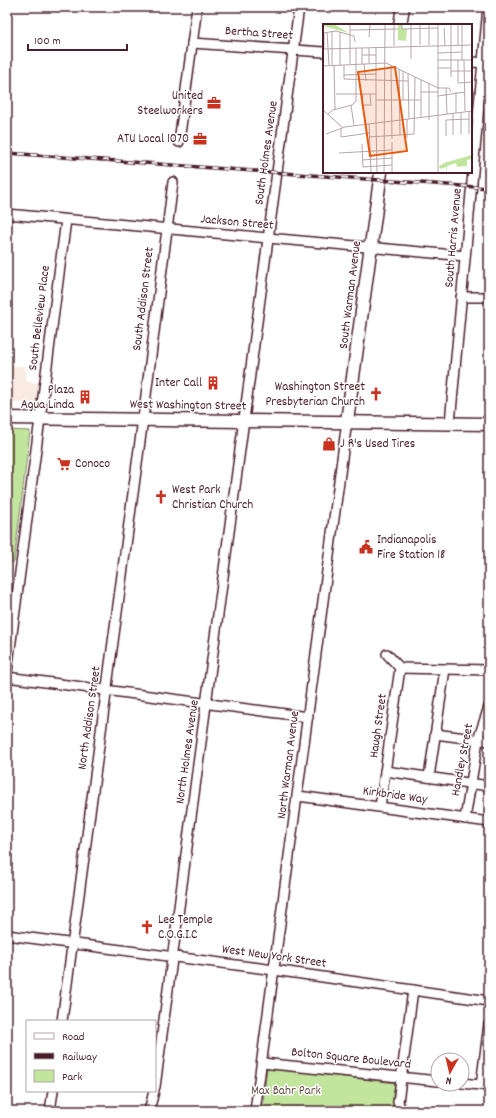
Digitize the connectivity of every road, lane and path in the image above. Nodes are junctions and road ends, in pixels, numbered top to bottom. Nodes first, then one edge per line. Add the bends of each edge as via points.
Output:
1 (197, 7) edge
2 (300, 7) edge
3 (403, 7) edge
4 (488, 7) edge
5 (400, 24) edge
6 (192, 43) junction
7 (294, 50) junction
8 (323, 52) edge
9 (472, 62) edge
10 (486, 63) edge
11 (179, 142) dead end
12 (381, 173) edge
13 (173, 182) dead end
14 (7, 214) edge
15 (66, 220) junction
16 (166, 229) junction
17 (268, 238) junction
18 (371, 248) junction
19 (465, 256) junction
20 (461, 297) junction
21 (489, 297) edge
22 (7, 418) edge
23 (40, 418) junction
24 (143, 419) junction
25 (245, 421) junction
26 (347, 422) junction
27 (450, 423) junction
28 (489, 424) edge
29 (387, 654) dead end
30 (400, 668) junction
31 (445, 669) junction
32 (489, 670) edge
33 (7, 672) edge
34 (7, 677) edge
35 (107, 690) junction
36 (208, 704) junction
37 (489, 707) edge
38 (308, 717) junction
39 (435, 734) junction
40 (478, 740) junction
41 (489, 741) edge
42 (385, 771) junction
43 (429, 777) junction
44 (471, 784) junction
45 (489, 786) edge
46 (298, 796) junction
47 (380, 807) junction
48 (466, 819) junction
49 (489, 822) edge
50 (7, 935) edge
51 (73, 943) junction
52 (173, 957) junction
53 (274, 970) junction
54 (413, 990) junction
55 (489, 1001) edge
56 (62, 1020) edge
57 (489, 1024) edge
58 (262, 1063) junction
59 (402, 1077) junction
60 (430, 1080) edge
61 (156, 1081) edge
62 (470, 1084) edge
63 (485, 1086) edge
64 (53, 1092) edge
65 (154, 1092) edge
66 (50, 1111) edge
67 (149, 1111) edge
68 (255, 1111) edge
69 (402, 1111) edge

1 - 6 street
2 - 7 street, South Holmes Avenue
3 - 5 main road
4 - 10 street, South Harris Avenue
6 - 7 street, Bertha Street
6 - 11 street
7 - 8 street, Bertha Street
7 - 17 street, South Holmes Avenue
9 - 10 street
10 - 19 street, South Harris Avenue
12 - 18 main road, South Warman Avenue
13 - 16 street, South Addison Street
14 - 15 street, Jackson Street
15 - 16 street, Jackson Street
15 - 23 street, South Belleview Place
16 - 17 street, Jackson Street
16 - 24 street, South Addison Street
17 - 18 street, Jackson Street
17 - 25 street, South Holmes Avenue
18 - 19 street, Jackson Street
18 - 26 main road, South Warman Avenue
19 - 20 street, South Harris Avenue
20 - 21 street
20 - 27 street, South Harris Avenue
22 - 23 main road, West Washington Street
23 - 24 main road, West Washington Street
23 - 33 street, South Belleview Place
24 - 25 main road, West Washington Street
24 - 35 street, North Addison Street
25 - 26 main road, West Washington Street
25 - 36 street, North Holmes Avenue
26 - 27 main road, West Washington Street
26 - 38 street, North Warman Avenue
27 - 28 main road, West Washington Street
29 - 30 street
30 - 31 street
30 - 42 street, Haugh Street
31 - 32 street
31 - 39 street
34 - 35 street
35 - 36 street
35 - 51 street, North Addison Street
36 - 38 street
36 - 52 street, North Holmes Avenue
37 - 40 street, Handley Street
38 - 46 street, North Warman Avenue
39 - 40 street
39 - 43 street
40 - 41 street
40 - 44 street, Handley Street
42 - 43 street
42 - 47 street, Haugh Street
43 - 44 street
44 - 45 street
44 - 48 street, Handley Street
46 - 47 street, Kirkbride Way
46 - 53 street, North Warman Avenue
47 - 48 street, Kirkbride Way
48 - 49 street, Kirkbride Way
50 - 51 street, West New York Street
51 - 52 street, West New York Street
51 - 56 street, North Addison Street
52 - 53 street, West New York Street
52 - 61 street, North Holmes Avenue
53 - 54 street, West New York Street
53 - 58 street, North Warman Avenue
54 - 55 street, West New York Street
54 - 59 street
57 - 63 street
58 - 59 street, Bolton Square Boulevard
58 - 68 street, North Warman Avenue
59 - 60 street, Bolton Square Boulevard
59 - 69 street via 398,1102
62 - 63 street
64 - 66 street
65 - 67 street

